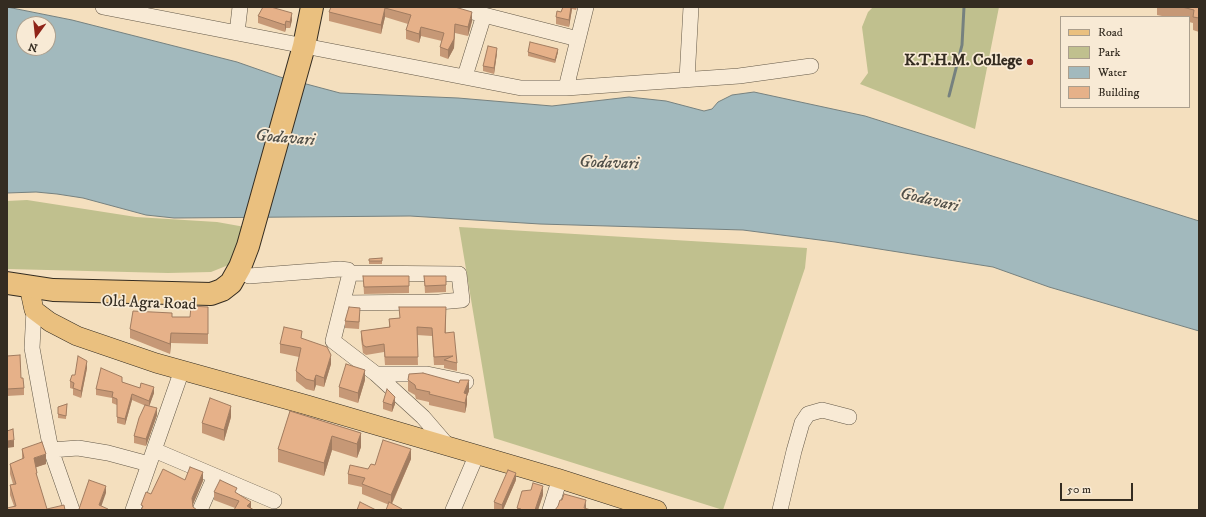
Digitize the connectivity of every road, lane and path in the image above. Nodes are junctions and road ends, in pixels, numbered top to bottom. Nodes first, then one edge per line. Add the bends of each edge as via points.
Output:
1 (103, 7) edge
2 (240, 7) edge
3 (312, 7) edge
4 (455, 7) edge
5 (586, 7) edge
6 (691, 7) edge
7 (484, 15) junction
8 (237, 33) junction
9 (578, 39) junction
10 (302, 53) junction
11 (811, 66) dead end
12 (465, 76) junction
13 (687, 79) junction
14 (566, 88) junction
15 (248, 246) junction
16 (350, 273) junction
17 (248, 276) junction
18 (7, 283) edge
19 (7, 292) edge
20 (32, 298) junction
21 (343, 303) junction
22 (182, 370) junction
23 (376, 374) junction
24 (466, 382) edge
25 (849, 417) dead end
26 (448, 446) junction
27 (52, 450) junction
28 (477, 454) junction
29 (151, 457) junction
30 (215, 476) junction
31 (560, 478) junction
32 (274, 501) dead end
33 (72, 510) edge
34 (133, 510) edge
35 (200, 510) edge
36 (454, 510) edge
37 (550, 510) edge
38 (657, 510) edge
39 (780, 510) edge

1 - 8 street
2 - 8 street
3 - 10 highway, Old Agra Road
4 - 7 street
5 - 9 street
6 - 13 street
7 - 9 street
7 - 12 street
8 - 10 street
9 - 14 street
10 - 12 street
10 - 15 highway, Old Agra Road
11 - 13 street via 739,76
12 - 14 street via 521,88
13 - 14 street
15 - 17 highway, Old Agra Road
15 - 20 highway, Old Agra Road via 231,283 211,294 53,290
16 - 17 street via 348,270 340,269
16 - 21 street
16 - 21 street via 459,274 462,300
17 - 20 highway, Old Agra Road via 236,295 228,301 211,306
18 - 20 highway, Old Agra Road
19 - 20 highway, Old Agra Road
20 - 22 main road via 50,322 77,336
20 - 27 street via 32,348
21 - 23 street via 333,342
22 - 26 main road
22 - 29 street
23 - 24 street via 427,374
23 - 26 street via 423,417
25 - 39 street via 822,410 808,414 802,423
26 - 28 main road
27 - 29 street via 78,448
27 - 33 street
28 - 31 main road
28 - 36 street
29 - 30 street
29 - 34 street
30 - 32 street
30 - 35 street
31 - 37 street
31 - 38 main road

